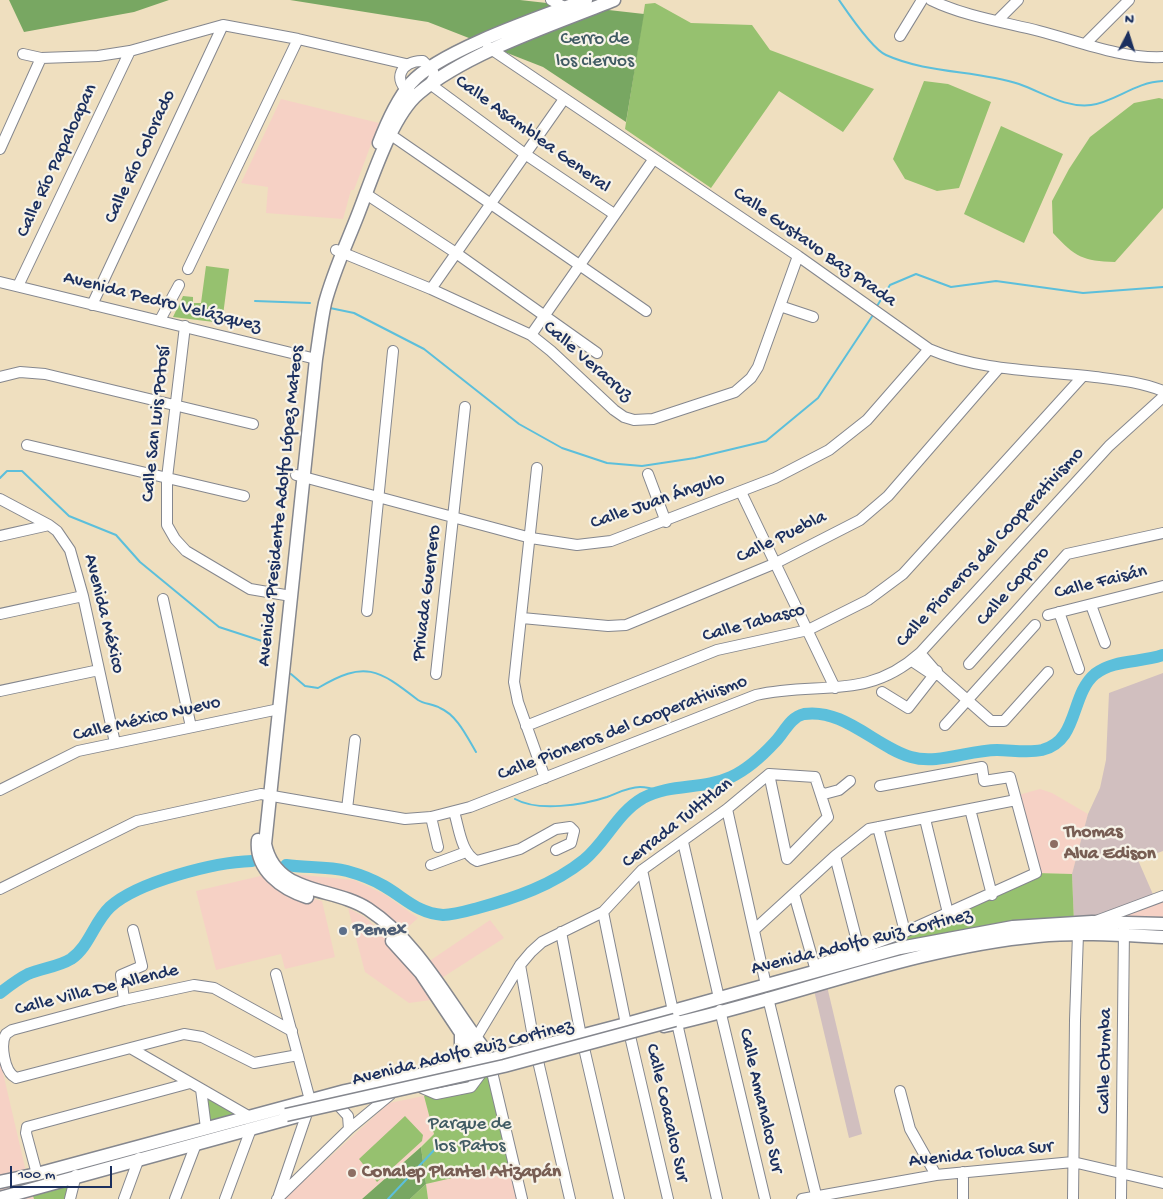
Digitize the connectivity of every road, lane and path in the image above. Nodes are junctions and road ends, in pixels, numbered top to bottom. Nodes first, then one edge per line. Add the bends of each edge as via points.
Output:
1 (550, 0) edge
2 (586, 0) edge
3 (614, 0) edge
4 (922, 0) edge
5 (1018, 0) edge
6 (1129, 0) edge
7 (938, 1) edge
8 (566, 8) junction
9 (579, 14) junction
10 (998, 20) junction
11 (223, 25) junction
12 (900, 36) dead end
13 (298, 39) junction
14 (480, 42) junction
15 (1086, 43) junction
16 (492, 50) junction
17 (130, 51) junction
18 (23, 54) dead end
19 (1163, 57) edge
20 (41, 58) junction
21 (406, 64) junction
22 (431, 66) junction
23 (430, 84) junction
24 (411, 92) junction
25 (564, 99) junction
26 (391, 135) junction
27 (0, 149) edge
28 (525, 154) junction
29 (653, 160) junction
30 (366, 194) junction
31 (491, 203) junction
32 (614, 214) junction
33 (340, 252) junction
34 (456, 253) junction
35 (798, 256) junction
36 (579, 266) junction
37 (188, 269) dead end
38 (0, 282) edge
39 (179, 285) dead end
40 (18, 286) junction
41 (431, 289) junction
42 (92, 305) junction
43 (780, 306) junction
44 (646, 311) dead end
45 (544, 316) junction
46 (813, 317) dead end
47 (160, 320) junction
48 (185, 326) junction
49 (531, 335) junction
50 (929, 349) junction
51 (394, 351) dead end
52 (597, 353) dead end
53 (312, 358) junction
54 (998, 369) junction
55 (1083, 376) junction
56 (0, 377) edge
57 (1163, 392) edge
58 (1163, 397) edge
59 (174, 406) junction
60 (465, 407) dead end
61 (253, 424) dead end
62 (27, 445) dead end
63 (537, 468) dead end
64 (648, 474) dead end
65 (300, 475) junction
66 (167, 478) junction
67 (741, 492) junction
68 (244, 496) dead end
69 (379, 497) junction
70 (0, 498) edge
71 (454, 517) junction
72 (666, 522) junction
73 (49, 525) junction
74 (1163, 532) edge
75 (0, 536) edge
76 (1152, 536) junction
77 (530, 538) junction
78 (1163, 538) edge
79 (776, 562) junction
80 (1163, 586) edge
81 (83, 596) junction
82 (287, 596) junction
83 (163, 599) dead end
84 (1091, 605) junction
85 (367, 611) dead end
86 (1059, 612) junction
87 (0, 614) edge
88 (1048, 615) dead end
89 (522, 618) junction
90 (1035, 626) dead end
91 (808, 630) junction
92 (1104, 643) dead end
93 (920, 653) junction
94 (912, 661) junction
95 (969, 664) dead end
96 (1079, 669) dead end
97 (99, 670) junction
98 (1048, 672) dead end
99 (436, 674) dead end
100 (936, 674) junction
101 (835, 688) junction
102 (0, 691) edge
103 (882, 692) dead end
104 (967, 700) junction
105 (275, 710) junction
106 (945, 725) dead end
107 (526, 726) junction
108 (192, 727) junction
109 (355, 740) dead end
110 (115, 744) junction
111 (768, 774) junction
112 (545, 778) junction
113 (850, 781) dead end
114 (880, 786) dead end
115 (0, 790) edge
116 (839, 790) junction
117 (821, 792) junction
118 (265, 794) junction
119 (1016, 800) junction
120 (824, 803) junction
121 (347, 809) junction
122 (727, 809) junction
123 (970, 809) junction
124 (454, 812) junction
125 (431, 817) junction
126 (925, 818) junction
127 (878, 827) junction
128 (683, 842) junction
129 (438, 847) dead end
130 (556, 850) dead end
131 (466, 852) junction
132 (835, 856) junction
133 (431, 865) dead end
134 (642, 870) junction
135 (0, 889) edge
136 (794, 894) junction
137 (992, 894) junction
138 (1163, 896) edge
139 (603, 912) junction
140 (948, 913) junction
141 (1093, 922) junction
142 (1163, 924) edge
143 (1124, 929) junction
144 (133, 930) dead end
145 (754, 930) junction
146 (561, 932) junction
147 (904, 932) junction
148 (1013, 933) junction
149 (1078, 934) junction
150 (1163, 937) edge
151 (860, 949) junction
152 (520, 966) junction
153 (816, 969) junction
154 (276, 974) dead end
155 (767, 991) junction
156 (124, 1000) junction
157 (719, 1004) junction
158 (674, 1017) junction
159 (628, 1030) junction
160 (292, 1031) junction
161 (461, 1034) junction
162 (582, 1042) junction
163 (132, 1049) junction
164 (536, 1054) junction
165 (298, 1055) junction
166 (483, 1058) junction
167 (450, 1069) junction
168 (190, 1083) junction
169 (201, 1089) junction
170 (900, 1090) dead end
171 (390, 1095) junction
172 (374, 1099) junction
173 (310, 1100) junction
174 (338, 1105) junction
175 (307, 1113) junction
176 (266, 1119) junction
177 (250, 1123) junction
178 (206, 1128) junction
179 (349, 1129) junction
180 (196, 1144) junction
181 (139, 1158) junction
182 (1073, 1162) junction
183 (963, 1172) junction
184 (37, 1174) junction
185 (1121, 1174) junction
186 (76, 1175) junction
187 (936, 1175) junction
188 (0, 1182) edge
189 (1163, 1183) edge
190 (0, 1198) edge
191 (816, 1198) edge
192 (70, 1199) edge
193 (124, 1199) edge
194 (175, 1199) edge
195 (225, 1199) edge
196 (277, 1199) edge
197 (522, 1199) edge
198 (570, 1199) edge
199 (619, 1199) edge
200 (668, 1199) edge
201 (717, 1199) edge
202 (765, 1199) edge
203 (802, 1199) edge
204 (963, 1199) edge
205 (1073, 1199) edge
206 (1121, 1199) edge

1 - 8 street
2 - 8 main road, Avenida Presidente Adolfo López Mateos
3 - 9 main road, Avenida Presidente Adolfo López Mateos
4 - 12 street
5 - 10 street
6 - 15 street
7 - 10 street via 957,11
8 - 9 street
8 - 14 main road, Avenida Presidente Adolfo López Mateos
9 - 16 main road, Avenida Presidente Adolfo López Mateos
10 - 15 street
11 - 13 street
11 - 17 street
11 - 42 street, Calle Río Colorado
13 - 21 street
13 - 37 street
14 - 16 street, Calle Gustavo Baz Prada
14 - 22 main road, Avenida Presidente Adolfo López Mateos
15 - 19 street via 1129,54
16 - 23 main road, Avenida Presidente Adolfo López Mateos
16 - 25 street, Calle Gustavo Baz Prada
17 - 20 street
17 - 40 street, Calle Río Papaloapan
18 - 20 street
20 - 27 street
21 - 22 street via 414,60
21 - 24 street via 401,72 401,82
22 - 23 street via 434,77
22 - 24 main road, Avenida Presidente Adolfo López Mateos
23 - 24 main road, Avenida Presidente Adolfo López Mateos
23 - 28 street, Calle Asamblea General
24 - 26 main road, Avenida Presidente Adolfo López Mateos
24 - 33 main road, Avenida Presidente Adolfo López Mateos via 383,131
25 - 28 street
25 - 29 street, Calle Gustavo Baz Prada
26 - 30 main road, Avenida Presidente Adolfo López Mateos
26 - 31 street
28 - 31 street
28 - 32 street, Calle Asamblea General
29 - 32 street
29 - 35 street, Calle Gustavo Baz Prada
30 - 33 main road, Avenida Presidente Adolfo López Mateos
30 - 34 street
31 - 34 street
31 - 36 street
32 - 36 street
33 - 41 street, Calle Veracruz
33 - 53 main road, Avenida Presidente Adolfo López Mateos via 321,288
34 - 41 street
34 - 45 street
35 - 43 street, Calle Veracruz
35 - 50 street, Calle Gustavo Baz Prada
36 - 44 street
36 - 45 street
38 - 40 street, Avenida Pedro Velázquez
39 - 47 street
40 - 42 street, Avenida Pedro Velázquez
41 - 49 street, Calle Veracruz
42 - 47 street, Avenida Pedro Velázquez
43 - 46 street
43 - 49 street, Calle Veracruz via 758,367 745,385 726,396 644,421 624,417 614,410
45 - 49 street
45 - 52 street
47 - 48 street, Avenida Pedro Velázquez
48 - 53 street, Avenida Pedro Velázquez
48 - 59 street, Calle San Luis Potosí
50 - 54 street, Calle Gustavo Baz Prada via 947,357
50 - 67 street, Calle Juan Ángulo via 867,420 830,450
51 - 69 street
53 - 65 main road, Avenida Presidente Adolfo López Mateos
54 - 55 street, Calle Gustavo Baz Prada
54 - 79 street, Calle Puebla via 875,510
55 - 57 street, Calle Gustavo Baz Prada via 1137,382
55 - 91 street, Calle Tabasco via 903,574 868,600
56 - 59 street via 20,372 45,374
58 - 93 street, Calle Pioneros del Cooperativismo via 1109,446
59 - 61 street
59 - 66 street, Calle San Luis Potosí
60 - 71 street, Privada Guerrero
62 - 66 street
63 - 77 street
64 - 72 street
65 - 69 street, Calle Juan Ángulo
65 - 82 main road, Avenida Presidente Adolfo López Mateos
66 - 68 street
66 - 82 street, Calle San Luis Potosí via 167,525 180,546 250,589
67 - 72 street, Calle Juan Ángulo
67 - 79 street
69 - 71 street, Calle Juan Ángulo
69 - 85 street
70 - 73 street, Avenida México
71 - 77 street, Calle Juan Ángulo
71 - 99 street, Privada Guerrero
72 - 77 street, Calle Juan Ángulo via 594,544 577,545
73 - 75 street
73 - 81 street, Avenida México via 70,550
74 - 76 street, Calle Coporo
76 - 78 street, Calle Coporo
76 - 95 street, Calle Coporo via 1067,554
77 - 89 street
79 - 89 street, Calle Puebla via 626,625
79 - 91 street
80 - 84 street, Calle Faisán
81 - 87 street
81 - 97 street, Avenida México
82 - 105 main road, Avenida Presidente Adolfo López Mateos
83 - 108 street
84 - 86 street, Calle Faisán
84 - 92 street
86 - 88 street, Calle Faisán
86 - 96 street
89 - 107 street via 514,682
90 - 104 street
91 - 101 street
91 - 107 street, Calle Tabasco via 717,650
93 - 94 street, Calle Pioneros del Cooperativismo
93 - 100 street
94 - 100 street
94 - 101 street, Calle Pioneros del Cooperativismo via 875,682
97 - 102 street
97 - 110 street, Avenida México
98 - 104 street via 1004,721 991,721
100 - 103 street via 908,708
100 - 104 street
101 - 112 street, Calle Pioneros del Cooperativismo via 756,695
104 - 106 street
105 - 108 street, Calle México Nuevo
105 - 118 main road, Avenida Presidente Adolfo López Mateos
107 - 112 street
108 - 110 street, Calle México Nuevo
109 - 121 street
110 - 115 street, Calle México Nuevo via 68,755
111 - 117 street via 815,777
111 - 120 street via 787,859 828,817
111 - 122 street, Cerrada Tultitlan
112 - 124 street, Calle Pioneros del Cooperativismo
113 - 116 street
114 - 119 street via 982,767 984,781 1010,776
116 - 117 street
116 - 120 street
117 - 120 street
118 - 121 street, Calle Pioneros del Cooperativismo
118 - 135 street, Calle Pioneros del Cooperativismo via 137,821
118 - 161 main road, Avenida Presidente Adolfo López Mateos via 257,844 258,855 267,872 295,893 365,916 412,962
118 - 166 main road, Avenida Presidente Adolfo López Mateos via 265,844 277,869 299,886 357,903 381,919 420,958
119 - 123 street
119 - 137 street via 1036,874
121 - 125 street, Calle Pioneros del Cooperativismo via 406,819
122 - 128 street, Cerrada Tultitlan
122 - 145 street
123 - 126 street
123 - 137 street
124 - 125 street, Calle Pioneros del Cooperativismo
124 - 131 street
125 - 129 street
126 - 127 street
126 - 140 street
127 - 132 street via 860,834
127 - 147 street
128 - 134 street, Cerrada Tultitlan
128 - 157 street, Calle Amanalco Sur
130 - 131 street via 571,843 574,831 570,827 556,829 520,849 484,860 470,858
131 - 133 street
132 - 136 street
132 - 151 street
134 - 139 street, Cerrada Tultitlan
134 - 158 street
136 - 145 street
136 - 153 street
137 - 140 street
138 - 141 street
139 - 146 street, Cerrada Tultitlan
139 - 159 street, Calle Coacalco Sur
140 - 147 street
141 - 143 main road, Avenida Adolfo Ruiz Cortinez
141 - 148 main road, Avenida Adolfo Ruiz Cortinez
142 - 143 main road, Avenida Adolfo Ruiz Cortinez
143 - 149 main road, Avenida Adolfo Ruiz Cortinez
143 - 150 main road, Avenida Adolfo Ruiz Cortinez
143 - 185 street, Calle Otumba
144 - 156 street via 142,966 121,975
145 - 155 street
146 - 152 street, Cerrada Tultitlan via 542,942
146 - 162 street
147 - 151 street
148 - 149 main road, Avenida Adolfo Ruiz Cortinez
148 - 153 main road, Avenida Adolfo Ruiz Cortinez via 900,948
148 - 155 main road, Avenida Adolfo Ruiz Cortinez
149 - 182 street
151 - 153 street
152 - 164 street
152 - 166 street, Cerrada Tultitlan
153 - 155 main road, Avenida Adolfo Ruiz Cortinez
154 - 160 street
155 - 157 main road, Avenida Adolfo Ruiz Cortinez
155 - 191 street
156 - 160 street, Calle Villa De Allende via 181,986 203,985 224,993
156 - 163 street, Calle Villa De Allende via 6,1034 2,1045 12,1076 22,1078
157 - 158 main road, Avenida Adolfo Ruiz Cortinez
157 - 202 street, Calle Amanalco Sur
158 - 159 main road, Avenida Adolfo Ruiz Cortinez
158 - 176 main road, Avenida Adolfo Ruiz Cortinez, bridge via 504,1066
158 - 201 street
159 - 162 main road, Avenida Adolfo Ruiz Cortinez
159 - 200 street, Calle Coacalco Sur
160 - 165 street
161 - 166 main road, Avenida Presidente Adolfo López Mateos via 473,1051
161 - 167 main road via 461,1055
162 - 164 main road, Avenida Adolfo Ruiz Cortinez
162 - 199 street
163 - 165 street via 191,1034 202,1036 254,1063
163 - 168 street
164 - 166 main road, Avenida Adolfo Ruiz Cortinez
164 - 166 main road, Avenida Adolfo Ruiz Cortinez via 520,1052
164 - 198 street
165 - 173 street
166 - 167 main road, Avenida Adolfo Ruiz Cortinez
166 - 171 main road, Avenida Adolfo Ruiz Cortinez via 422,1088
166 - 172 main road via 474,1070 397,1087
166 - 197 street
167 - 173 main road, Avenida Adolfo Ruiz Cortinez
168 - 169 street
168 - 184 street via 27,1127
169 - 177 street
169 - 178 street
170 - 187 street via 913,1136
171 - 172 main road, Avenida Adolfo Ruiz Cortinez
171 - 179 street
172 - 174 main road, Avenida Adolfo Ruiz Cortinez
173 - 176 main road, Avenida Adolfo Ruiz Cortinez
174 - 175 main road, Avenida Adolfo Ruiz Cortinez
174 - 179 street via 348,1116
175 - 176 main road, Avenida Adolfo Ruiz Cortinez
175 - 196 street
176 - 177 main road, Avenida Adolfo Ruiz Cortinez
177 - 178 main road, Avenida Adolfo Ruiz Cortinez
177 - 180 main road, Avenida Adolfo Ruiz Cortinez
177 - 195 street
178 - 184 main road, Avenida Adolfo Ruiz Cortinez
179 - 196 street
180 - 181 main road, Avenida Adolfo Ruiz Cortinez
180 - 194 street
181 - 186 main road, Avenida Adolfo Ruiz Cortinez
181 - 193 street
182 - 183 street, Avenida Toluca Sur
182 - 185 street, Avenida Toluca Sur
182 - 205 street
183 - 187 street, Avenida Toluca Sur
183 - 204 street
184 - 188 main road, Avenida Adolfo Ruiz Cortinez
185 - 189 street, Avenida Toluca Sur
185 - 206 street, Calle Otumba
186 - 190 main road, Avenida Adolfo Ruiz Cortinez
186 - 192 street
187 - 191 street, Avenida Toluca Sur
191 - 203 street, Avenida Toluca Sur

